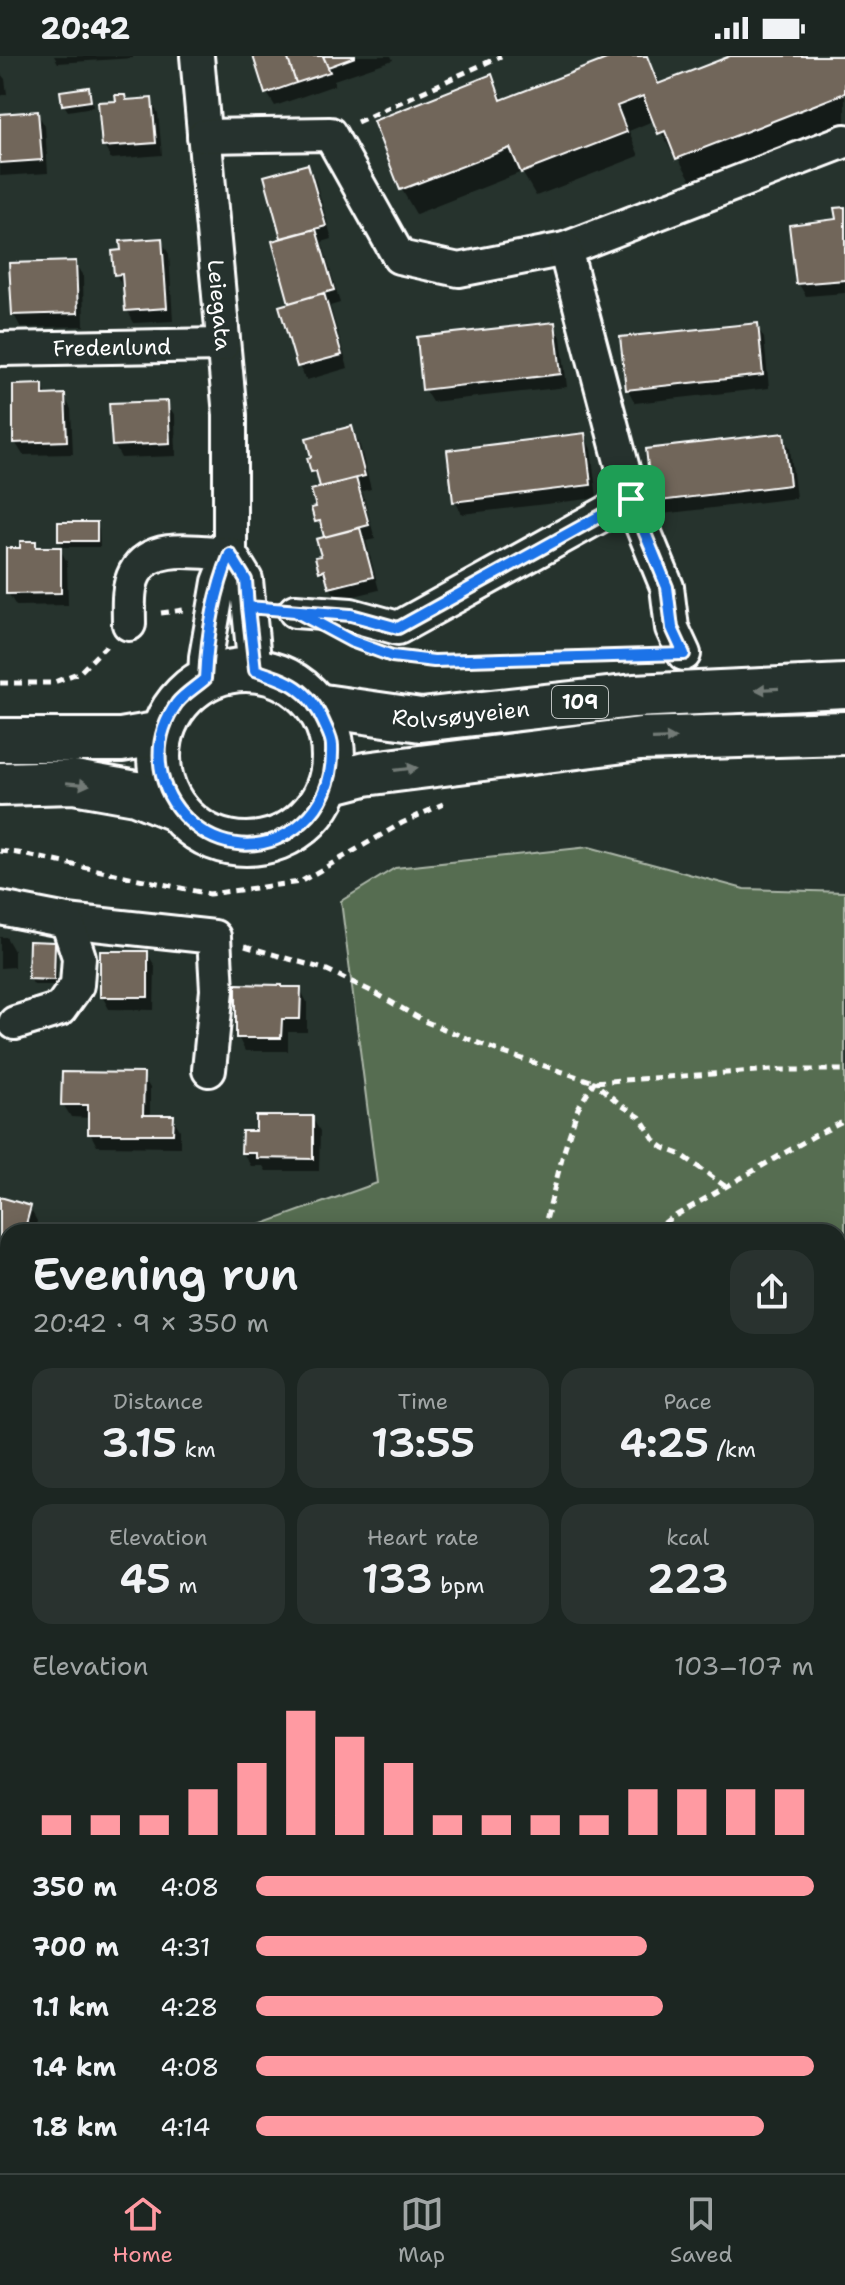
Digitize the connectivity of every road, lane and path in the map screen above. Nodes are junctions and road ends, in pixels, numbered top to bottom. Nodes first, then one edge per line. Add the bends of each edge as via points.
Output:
1 (197, 56) edge
2 (501, 56) edge
3 (330, 134) junction
4 (204, 136) junction
5 (845, 141) edge
6 (565, 249) junction
7 (222, 345) junction
8 (0, 349) edge
9 (631, 499) junction
10 (230, 554) junction
11 (295, 611) dead end
12 (129, 624) joint
13 (684, 654) joint
14 (406, 658) dead end
15 (255, 670) junction
16 (205, 679) junction
17 (0, 683) edge
18 (845, 686) edge
19 (316, 705) junction
20 (162, 733) junction
21 (845, 733) edge
22 (0, 740) edge
23 (330, 783) junction
24 (0, 784) edge
25 (452, 800) dead end
26 (177, 810) junction
27 (0, 851) edge
28 (0, 908) edge
29 (67, 921) junction
30 (214, 937) junction
31 (15, 1023) dead end
32 (209, 1070) dead end
33 (845, 1070) edge
34 (594, 1082) junction
35 (845, 1121) edge
36 (726, 1187) junction
37 (545, 1224) edge
38 (663, 1224) edge

1 - 4 street, Leiegata
2 - 3 path
3 - 4 street
3 - 6 street via 399,257 459,270
4 - 7 street, Leiegata
5 - 6 street
6 - 9 street
7 - 8 street, Fredenlund
7 - 10 street, Leiegata via 230,415
9 - 11 street via 398,628 351,615
9 - 13 street via 667,587 672,628
10 - 12 street via 162,552 147,560 135,573
10 - 15 street, Leiegata via 246,580
10 - 16 street, Leiegata via 219,582
12 - 17 path via 80,672 52,683
13 - 14 path
15 - 16 main road
15 - 19 main road via 289,681
16 - 20 main road via 178,702
18 -> 19 main road, Rolvsøyveien / 109 via 634,696 421,720
19 - 23 main road via 332,742
20 - 22 main road via 121,740
20 - 26 main road via 158,760
23 -> 21 main road, Rolvsøyveien / 109 via 640,739
23 - 26 main road via 315,811 292,832 262,843 230,843 200,832
24 -> 26 main road via 74,782 136,793
25 - 27 path via 300,882 209,894
28 - 29 street
29 - 30 street
29 - 31 street via 79,957 77,985 60,1009
30 - 32 street via 217,990
30 - 34 path via 327,970 424,1021
33 - 34 path
34 - 36 path via 640,1117 656,1142
34 - 37 path via 578,1108
35 - 36 path
36 - 38 path

